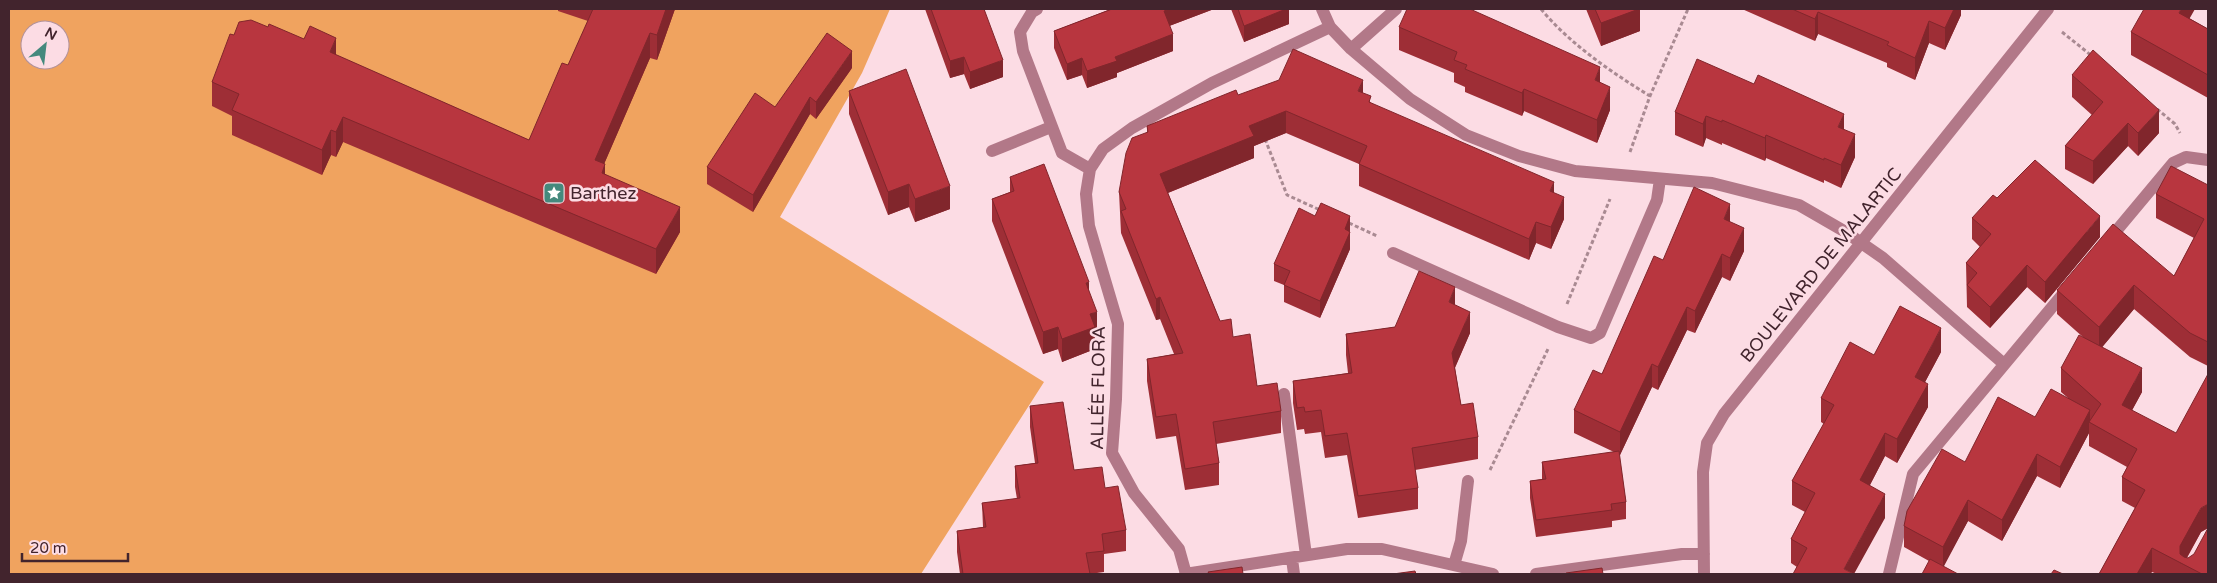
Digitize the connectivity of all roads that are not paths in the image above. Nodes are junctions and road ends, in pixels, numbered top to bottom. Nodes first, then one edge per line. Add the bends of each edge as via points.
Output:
1 (1037, 9) edge
2 (1322, 9) edge
3 (1396, 9) edge
4 (2041, 11) edge
5 (1330, 27) junction
6 (1351, 49) junction
7 (1051, 127) junction
8 (992, 151) dead end
9 (2208, 160) edge
10 (1090, 169) junction
11 (1660, 180) junction
12 (1862, 243) junction
13 (2098, 252) edge
14 (1393, 253) road end
15 (2079, 275) edge
16 (2004, 364) junction
17 (1284, 394) dead end
18 (1468, 481) road end
19 (1704, 554) junction
20 (1306, 555) junction
21 (1292, 559) junction
22 (1454, 565) junction
23 (1466, 572) edge
24 (1186, 574) edge
25 (1294, 574) edge
26 (1493, 574) edge
27 (1536, 574) edge
28 (1704, 574) edge
29 (1889, 574) edge

1 - 7 street via 1020,32 1023,51
2 - 5 street
3 - 6 street
4 - 12 street, BOULEVARD DE MALARTIC
5 - 6 street
5 - 10 street, ALLÉE FLORA via 1212,82 1132,128 1103,149
6 - 11 street via 1410,99 1466,135 1519,156 1575,171
7 - 8 street
7 - 10 street via 1062,154
9 - 13 street via 2186,157 2173,163
10 - 24 street, ALLÉE FLORA via 1086,194 1089,226 1118,324 1112,453 1134,492 1179,549
11 - 12 street via 1712,182 1799,205
11 - 14 street via 1656,200 1600,333 1591,338 1558,327
12 - 16 street
12 - 19 street, BOULEVARD DE MALARTIC via 1724,414 1707,443 1703,472
15 - 16 street
16 - 29 street via 1912,474
17 - 20 street
18 - 22 street via 1461,541
19 - 27 street via 1682,554
19 - 28 street, BOULEVARD DE MALARTIC
20 - 21 street
20 - 22 street via 1347,549 1382,549
21 - 24 street
21 - 25 street
22 - 23 street
23 - 26 street

